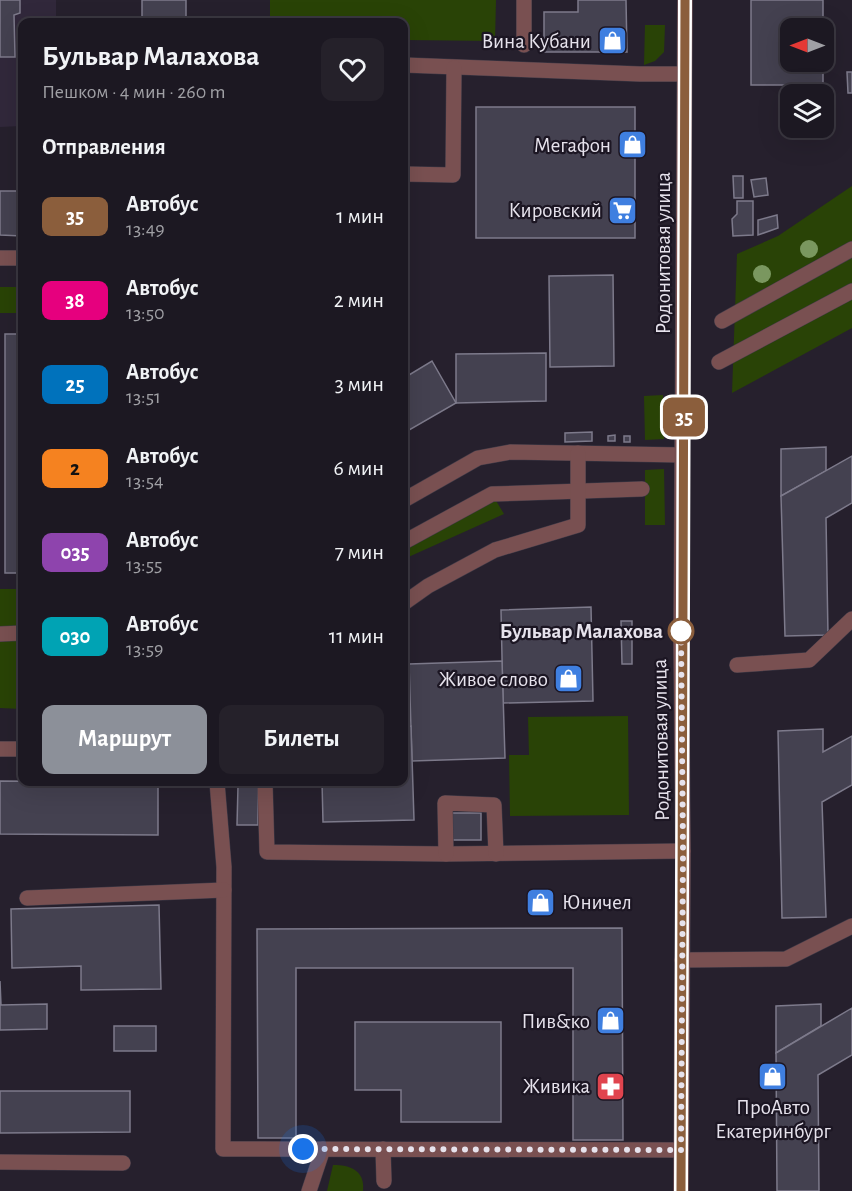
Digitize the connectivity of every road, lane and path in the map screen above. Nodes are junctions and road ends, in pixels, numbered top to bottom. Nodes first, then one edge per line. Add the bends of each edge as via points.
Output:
1 (524, 0) edge
2 (685, 0) edge
3 (524, 45) dead end
4 (408, 65) edge
5 (454, 68) junction
6 (684, 74) junction
7 (408, 174) edge
8 (852, 249) edge
9 (0, 258) edge
10 (18, 258) edge
11 (852, 291) edge
12 (722, 321) dead end
13 (719, 362) dead end
14 (578, 453) junction
15 (682, 455) junction
16 (642, 489) dead end
17 (578, 491) junction
18 (408, 498) edge
19 (408, 540) edge
20 (408, 600) edge
21 (852, 619) edge
22 (18, 633) edge
23 (0, 634) edge
24 (737, 665) dead end
25 (0, 749) edge
26 (18, 749) edge
27 (218, 786) edge
28 (265, 786) edge
29 (683, 851) junction
30 (446, 854) junction
31 (496, 854) junction
32 (224, 890) junction
33 (27, 898) dead end
34 (852, 926) edge
35 (682, 960) junction
36 (323, 1149) junction
37 (383, 1149) junction
38 (681, 1150) junction
39 (0, 1162) edge
40 (123, 1163) dead end
41 (384, 1181) dead end
42 (309, 1191) edge
43 (681, 1191) edge

1 - 3 street
2 - 6 street, Родонитовая улица
4 - 5 street
5 - 6 street
5 - 7 street via 453,175
6 - 15 street, Родонитовая улица
8 - 12 street
9 - 10 street
11 - 13 street
14 - 15 street
14 - 17 street
14 - 18 street via 510,452 478,458
15 - 29 street, Родонитовая улица
16 - 17 street
17 - 19 street via 492,494
17 - 20 street via 578,525 495,550
21 - 24 street via 810,660
22 - 23 street
25 - 26 street
27 - 32 street
28 - 30 street via 267,852
29 - 31 street
29 - 35 street, Родонитовая улица
30 - 31 street
30 - 31 street via 445,803 494,805
32 - 33 street
32 - 36 street via 223,1149
34 - 35 street via 786,959
35 - 38 street, Родонитовая улица
36 - 37 street
36 - 42 street
37 - 38 street
37 - 41 street
38 - 43 street, Родонитовая улица
39 - 40 street

